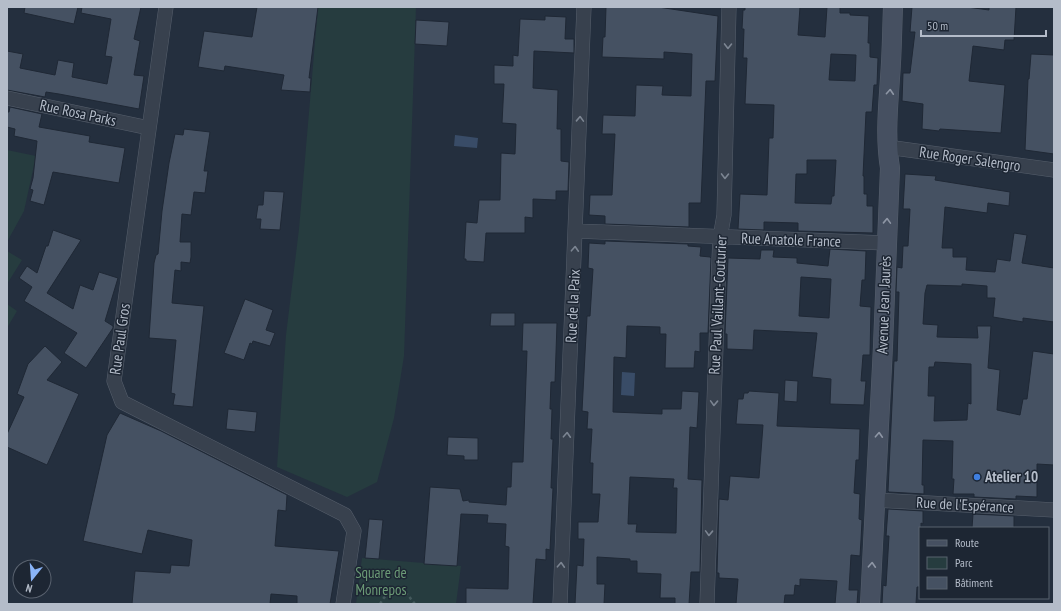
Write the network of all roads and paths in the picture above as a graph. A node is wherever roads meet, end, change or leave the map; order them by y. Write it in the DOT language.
graph roads {
  1 [pos="166,7"];
  2 [pos="584,7"];
  3 [pos="729,7"];
  4 [pos="893,7"];
  5 [pos="7,98"];
  6 [pos="149,128"];
  7 [pos="887,147"];
  8 [pos="1054,170"];
  9 [pos="576,231"];
  10 [pos="720,238"];
  11 [pos="886,243"];
  12 [pos="875,500"];
  13 [pos="1054,510"];
  14 [pos="343,604"];
  15 [pos="380,604"];
  16 [pos="415,604"];
  17 [pos="560,604"];
  18 [pos="707,604"];
  19 [pos="870,604"];
  1 -- 6 [label="street, Rue Paul Gros"];
  9 -- 2 [label="street, Rue de la Paix, one-way"];
  3 -- 10 [label="street, Rue Paul Vaillant-Couturier, one-way"];
  7 -- 4 [label="street, Avenue Jean Jaurès, one-way"];
  5 -- 6 [label="street, Rue Rosa Parks"];
  6 -- 14 [label="street, Rue Paul Gros"];
  7 -- 8 [label="street, Rue Roger Salengro"];
  11 -- 7 [label="street, Avenue Jean Jaurès, one-way"];
  9 -- 10 [label="street, Rue Anatole France"];
  17 -- 9 [label="street, Rue de la Paix, one-way"];
  10 -- 11 [label="street, Rue Anatole France"];
  10 -- 18 [label="street, Rue Paul Vaillant-Couturier, one-way"];
  12 -- 11 [label="street, Avenue Jean Jaurès, one-way"];
  12 -- 13 [label="street, Rue de l'Espérance"];
  19 -- 12 [label="street, Avenue Jean Jaurès, one-way"];
  15 -- 16 [label="path"];
}
